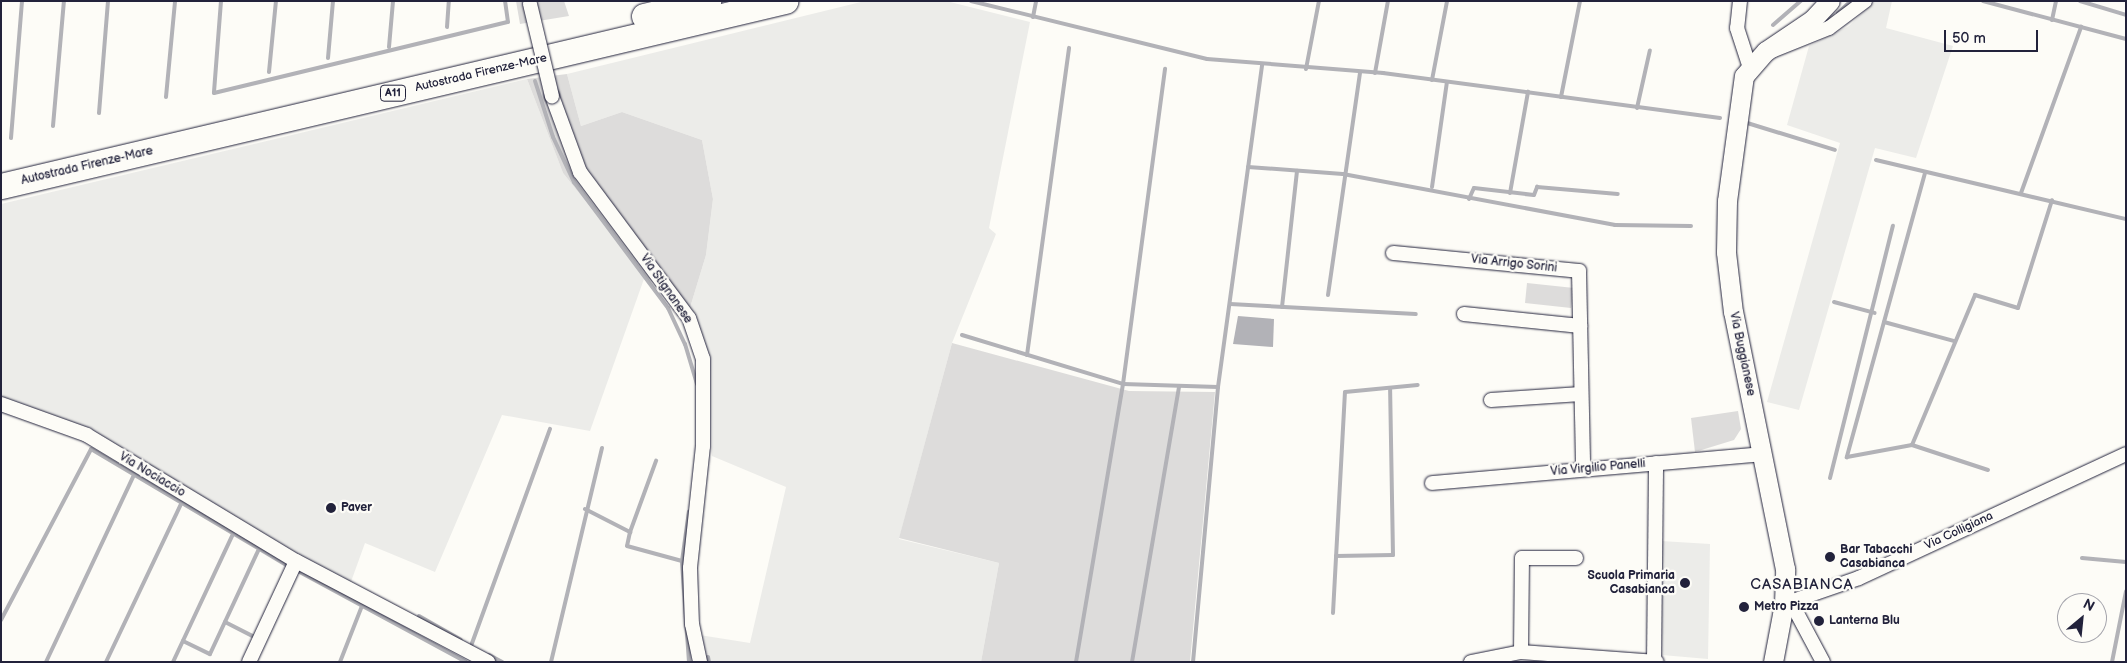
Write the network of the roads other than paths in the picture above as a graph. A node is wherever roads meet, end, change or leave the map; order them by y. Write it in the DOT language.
graph roads {
  1 [pos="708,1"];
  2 [pos="786,1"];
  3 [pos="1740,1"];
  4 [pos="1830,1"];
  5 [pos="1865,1"];
  6 [pos="530,2"];
  7 [pos="1766,51"];
  8 [pos="1750,68"];
  9 [pos="1,169"];
  10 [pos="1,186"];
  11 [pos="1393,253"];
  12 [pos="1464,314"];
  13 [pos="1580,326"];
  14 [pos="1581,394"];
  15 [pos="1491,400"];
  16 [pos="1,404"];
  17 [pos="1763,454"];
  18 [pos="2126,454"];
  19 [pos="1656,463"];
  20 [pos="1583,469"];
  21 [pos="1432,483"];
  22 [pos="1576,558"];
  23 [pos="296,561"];
  24 [pos="1788,603"];
  25 [pos="1521,652"];
  26 [pos="249,662"];
  27 [pos="488,662"];
  28 [pos="700,662"];
  29 [pos="1471,662"];
  30 [pos="1656,662"];
  31 [pos="1774,662"];
  32 [pos="1823,662"];
  1 -- 9 [label="highway, Autostrada Firenze-Mare / A11"];
  2 -- 10 [label="highway, Autostrada Firenze-Mare / A11"];
  3 -- 8 [label="street"];
  4 -- 7 [label="main road, Via Buggianese"];
  5 -- 7 [label="street, Via Buggianese"];
  6 -- 28 [label="street, Via Stignanese, bridge"];
  7 -- 8 [label="main road, Via Buggianese"];
  8 -- 17 [label="main road, Via Buggianese"];
  11 -- 13 [label="street, Via Arrigo Sorini"];
  12 -- 13 [label="street"];
  13 -- 14 [label="street, Via Arrigo Sorini"];
  14 -- 15 [label="street"];
  14 -- 20 [label="street, Via Arrigo Sorini"];
  16 -- 23 [label="street, Via Nociaccio"];
  17 -- 19 [label="street, Via Virgilio Panelli"];
  17 -- 24 [label="main road, Via Buggianese"];
  18 -- 24 [label="street, Via Colligiana"];
  19 -- 20 [label="street, Via Virgilio Panelli"];
  19 -- 30 [label="street"];
  20 -- 21 [label="street, Via Virgilio Panelli"];
  22 -- 25 [label="street"];
  23 -- 26 [label="street"];
  23 -- 27 [label="street, Via Nociaccio"];
  24 -- 31 [label="main road, Via Buggianese"];
  24 -- 32 [label="street"];
  25 -- 29 [label="street"];
  25 -- 30 [label="street"];
}
